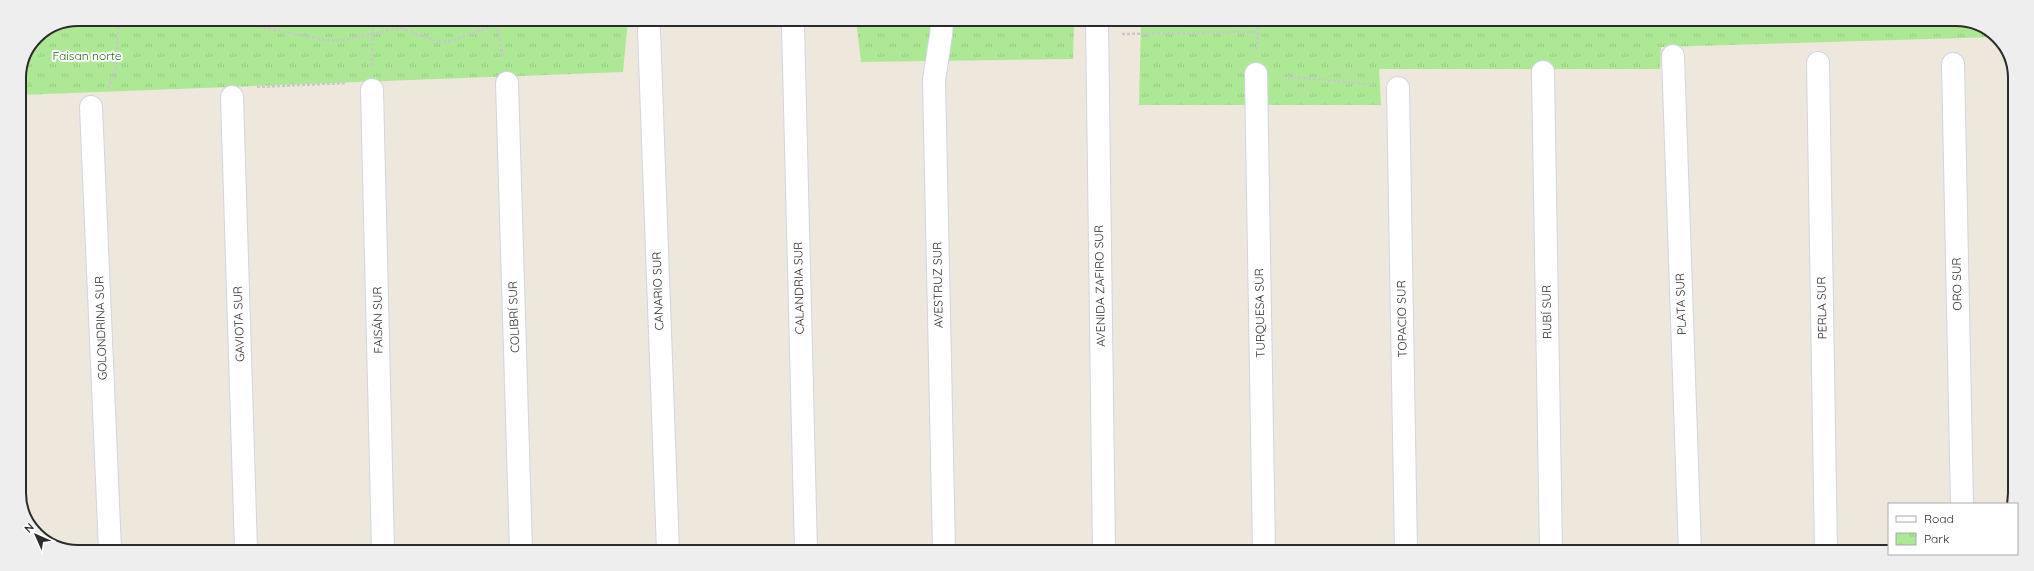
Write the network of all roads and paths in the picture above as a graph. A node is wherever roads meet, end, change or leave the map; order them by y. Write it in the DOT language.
graph roads {
  1 [pos="119,26"];
  2 [pos="256,26"];
  3 [pos="373,26"];
  4 [pos="492,26"];
  5 [pos="497,26"];
  6 [pos="793,26"];
  7 [pos="942,26"];
  8 [pos="1097,27"];
  9 [pos="648,31"];
  10 [pos="1258,32"];
  11 [pos="372,34"];
  12 [pos="1673,56"];
  13 [pos="1818,63"];
  14 [pos="1953,64"];
  15 [pos="1543,72"];
  16 [pos="1256,74"];
  17 [pos="508,83"];
  18 [pos="372,86"];
  19 [pos="1398,88"];
  20 [pos="232,97"];
  21 [pos="92,107"];
  22 [pos="1962,503"];
  23 [pos="110,545"];
  24 [pos="246,545"];
  25 [pos="383,545"];
  26 [pos="521,545"];
  27 [pos="668,545"];
  28 [pos="806,545"];
  29 [pos="944,545"];
  30 [pos="1104,545"];
  31 [pos="1264,545"];
  32 [pos="1406,545"];
  33 [pos="1551,545"];
  34 [pos="1690,545"];
  35 [pos="1826,545"];
  1 -- 21 [label="path"];
  2 -- 11 [label="path"];
  3 -- 11 [label="path"];
  4 -- 11 [label="path"];
  5 -- 17 [label="path"];
  6 -- 28 [label="street, CALANDRIA SUR"];
  7 -- 29 [label="street, AVESTRUZ SUR"];
  8 -- 10 [label="path"];
  8 -- 30 [label="street, AVENIDA ZAFIRO SUR"];
  9 -- 27 [label="street, CANARIO SUR"];
  11 -- 18 [label="path"];
  12 -- 34 [label="street, PLATA SUR"];
  13 -- 35 [label="street, PERLA SUR"];
  14 -- 22 [label="street, ORO SUR"];
  15 -- 33 [label="street, RUBÍ SUR"];
  16 -- 19 [label="path"];
  16 -- 31 [label="street, TURQUESA SUR"];
  17 -- 26 [label="street, COLIBRÍ SUR"];
  18 -- 20 [label="path"];
  18 -- 25 [label="street, FAISÁN SUR"];
  19 -- 32 [label="street, TOPACIO SUR"];
  20 -- 24 [label="street, GAVIOTA SUR"];
  21 -- 23 [label="street, GOLONDRINA SUR"];
}
